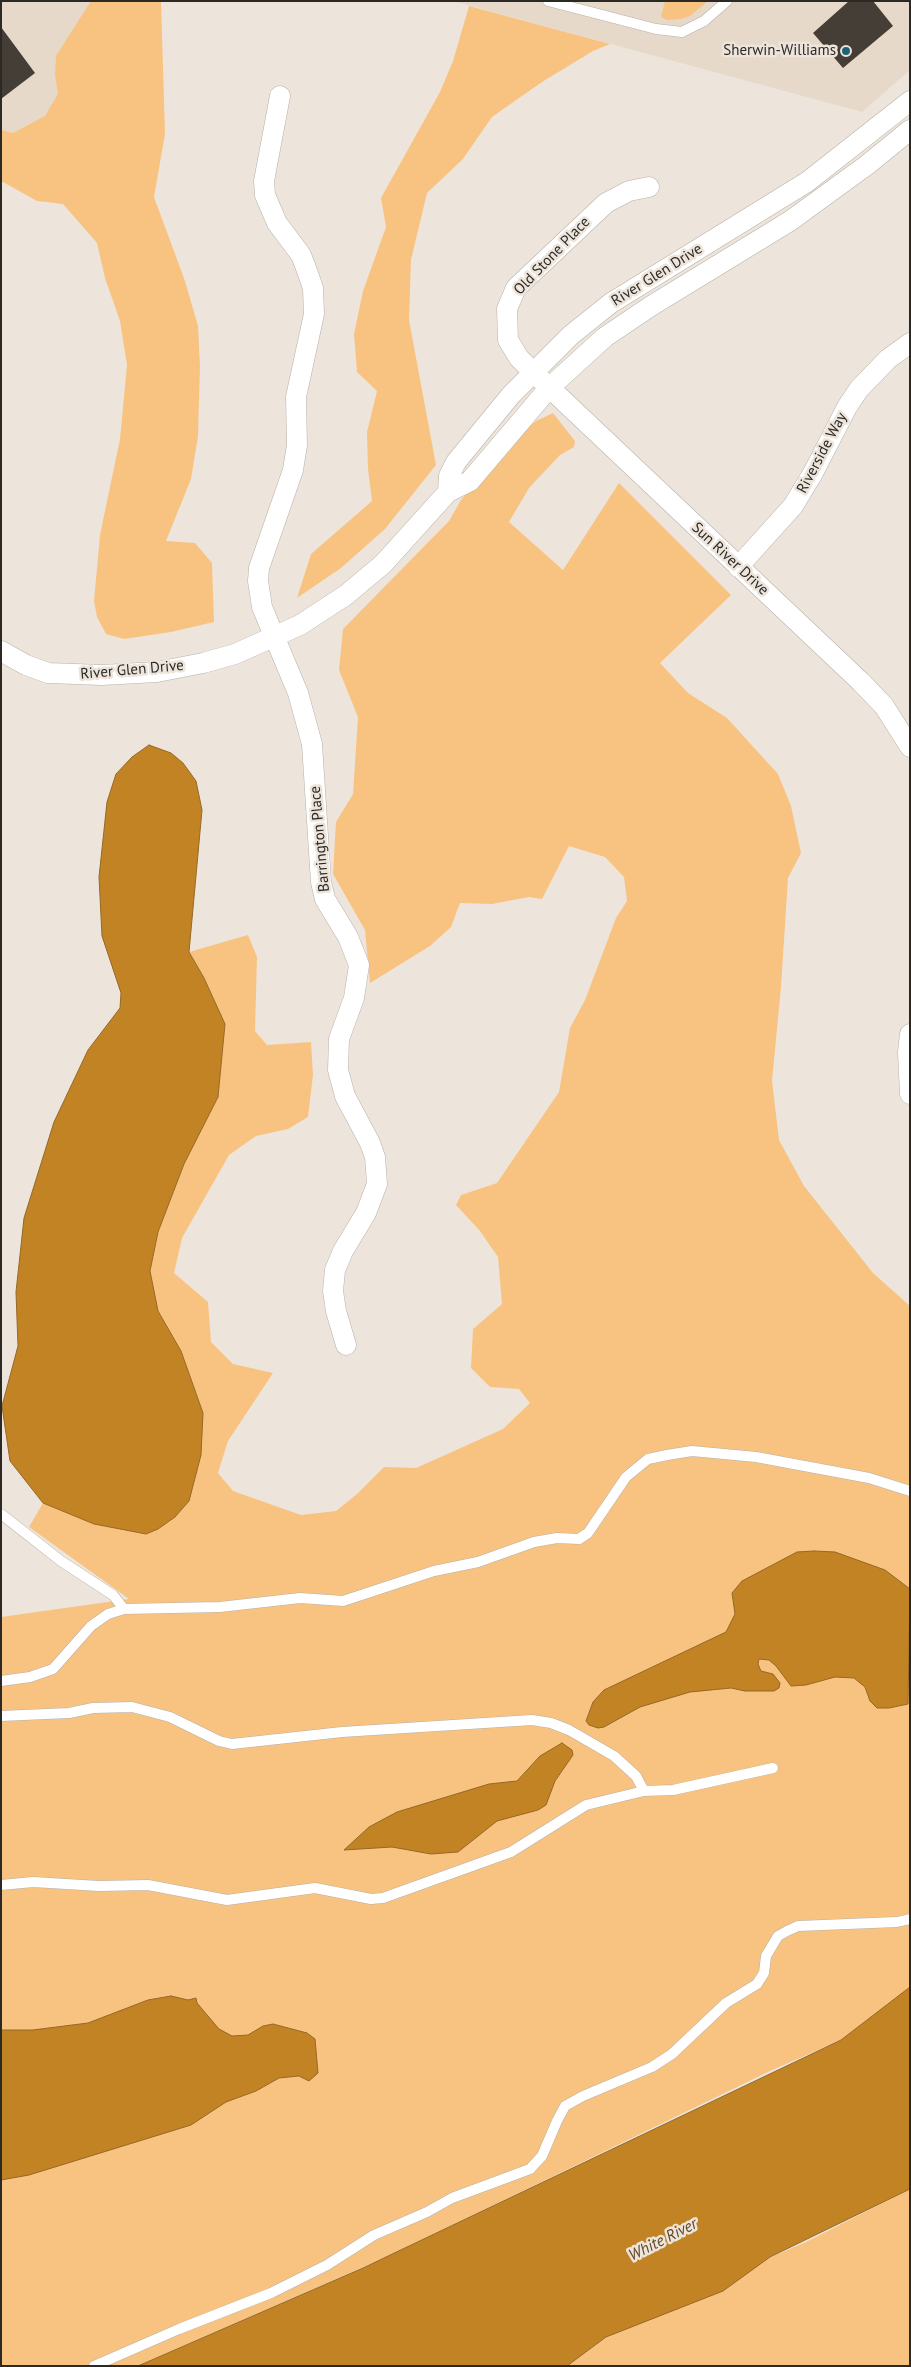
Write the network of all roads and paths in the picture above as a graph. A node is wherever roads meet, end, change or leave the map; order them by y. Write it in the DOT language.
graph roads {
  1 [pos="548,1"];
  2 [pos="727,1"];
  3 [pos="280,96"];
  4 [pos="910,101"];
  5 [pos="910,130"];
  6 [pos="649,187"];
  7 [pos="910,344"];
  8 [pos="541,380"];
  9 [pos="738,567"];
  10 [pos="274,638"];
  11 [pos="1,652"];
  12 [pos="910,748"];
  13 [pos="910,1034"];
  14 [pos="910,1094"];
  15 [pos="346,1345"];
  16 [pos="910,1491"];
  17 [pos="1,1514"];
  18 [pos="124,1608"];
  19 [pos="1,1681"];
  20 [pos="1,1716"];
  21 [pos="773,1768"];
  22 [pos="644,1791"];
  23 [pos="1,1885"];
  24 [pos="910,1920"];
  25 [pos="94,2366"];
  1 -- 2 [label="lane"];
  3 -- 10 [label="street, Barrington Place"];
  4 -- 8 [label="street, River Glen Drive"];
  5 -- 8 [label="street, River Glen Drive"];
  6 -- 8 [label="street, Old Stone Place"];
  7 -- 9 [label="street, Riverside Way"];
  8 -- 9 [label="street, Sun River Drive"];
  8 -- 10 [label="street, River Glen Drive"];
  9 -- 12 [label="street, Sun River Drive"];
  10 -- 11 [label="street, River Glen Drive"];
  10 -- 15 [label="street, Barrington Place"];
  13 -- 14 [label="street"];
  16 -- 18 [label="lane"];
  17 -- 18 [label="lane"];
  18 -- 19 [label="lane"];
  20 -- 22 [label="lane"];
  21 -- 22 [label="lane"];
  22 -- 23 [label="lane"];
  24 -- 25 [label="lane"];
}
